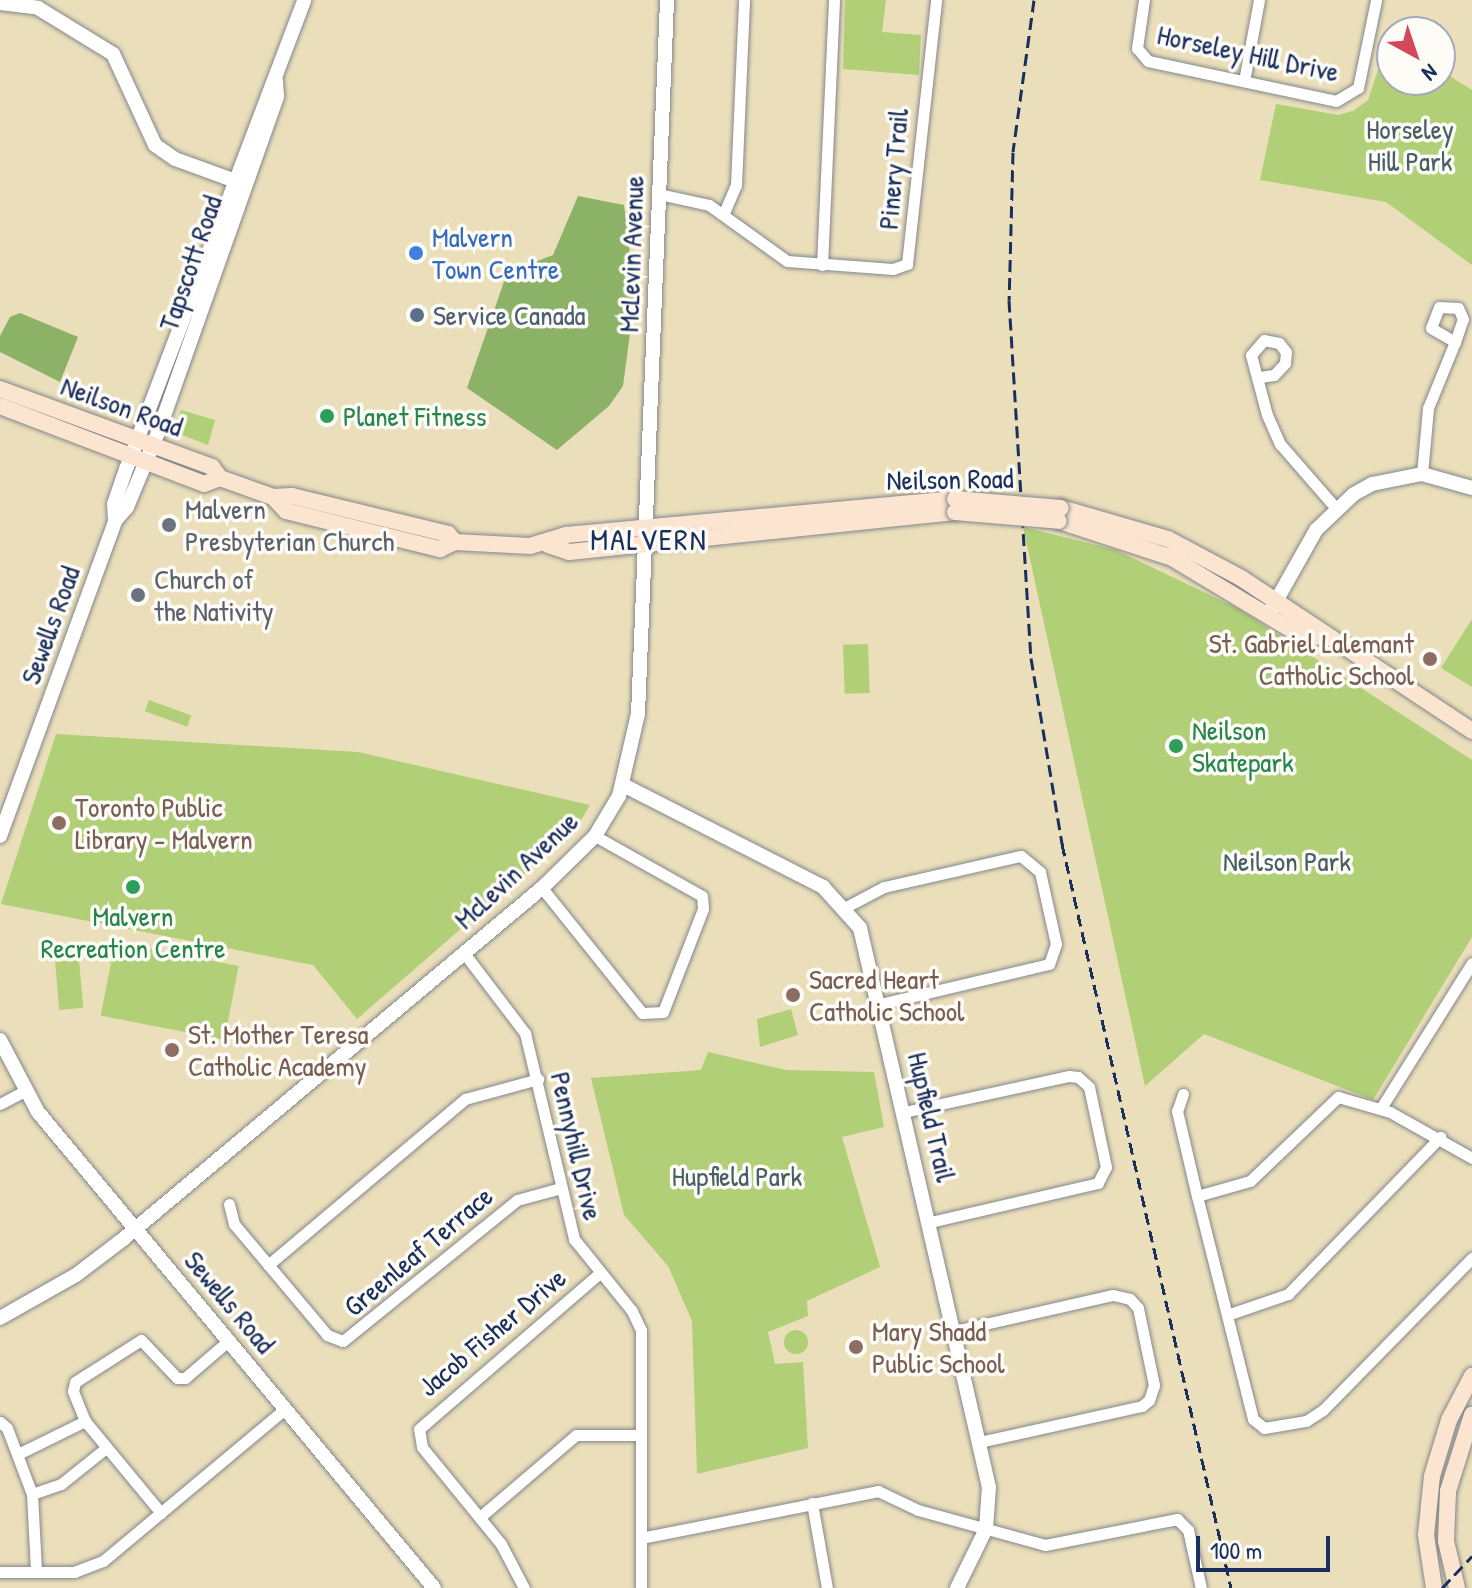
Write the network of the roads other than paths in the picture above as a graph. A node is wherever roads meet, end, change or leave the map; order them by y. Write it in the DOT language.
graph roads {
  1 [pos="304,0"];
  2 [pos="667,0"];
  3 [pos="744,0"];
  4 [pos="834,0"];
  5 [pos="936,0"];
  6 [pos="1144,0"];
  7 [pos="1259,0"];
  8 [pos="1376,0"];
  9 [pos="0,3"];
  10 [pos="1244,81"];
  11 [pos="239,183"];
  12 [pos="659,194"];
  13 [pos="724,213"];
  14 [pos="822,265"];
  15 [pos="1455,342"];
  16 [pos="1260,377"];
  17 [pos="0,389"];
  18 [pos="0,406"];
  19 [pos="69,422"];
  20 [pos="146,441"];
  21 [pos="138,458"];
  22 [pos="1422,474"];
  23 [pos="220,478"];
  24 [pos="1472,488"];
  25 [pos="1335,507"];
  26 [pos="647,536"];
  27 [pos="1273,607"];
  28 [pos="1472,731"];
  29 [pos="623,785"];
  30 [pos="6,800"];
  31 [pos="0,836"];
  32 [pos="595,836"];
  33 [pos="542,888"];
  34 [pos="846,907"];
  35 [pos="464,953"];
  36 [pos="1472,963"];
  37 [pos="880,1004"];
  38 [pos="0,1040"];
  39 [pos="538,1079"];
  40 [pos="24,1091"];
  41 [pos="1183,1094"];
  42 [pos="0,1104"];
  43 [pos="1381,1108"];
  44 [pos="904,1112"];
  45 [pos="1440,1137"];
  46 [pos="1472,1158"];
  47 [pos="561,1188"];
  48 [pos="1197,1196"];
  49 [pos="229,1204"];
  50 [pos="930,1222"];
  51 [pos="136,1229"];
  52 [pos="1472,1258"];
  53 [pos="268,1265"];
  54 [pos="600,1273"];
  55 [pos="1227,1315"];
  56 [pos="0,1318"];
  57 [pos="954,1331"];
  58 [pos="228,1341"];
  59 [pos="1472,1376"];
  60 [pos="285,1409"];
  61 [pos="1472,1415"];
  62 [pos="85,1421"];
  63 [pos="0,1422"];
  64 [pos="639,1435"];
  65 [pos="980,1442"];
  66 [pos="106,1448"];
  67 [pos="18,1454"];
  68 [pos="32,1494"];
  69 [pos="812,1503"];
  70 [pos="161,1513"];
  71 [pos="480,1517"];
  72 [pos="986,1529"];
  73 [pos="641,1538"];
  74 [pos="36,1571"];
  75 [pos="0,1572"];
  76 [pos="434,1588"];
  77 [pos="524,1588"];
  78 [pos="641,1588"];
  79 [pos="827,1588"];
  80 [pos="957,1588"];
  81 [pos="1201,1588"];
  82 [pos="1434,1588"];
  83 [pos="1457,1588"];
  1 -- 11 [label="street, Tapscott Road"];
  2 -- 12 [label="street, McLevin Avenue"];
  3 -- 13 [label="street"];
  4 -- 14 [label="street"];
  5 -- 14 [label="street, Pinery Trail"];
  6 -- 10 [label="street, Horseley Hill Drive"];
  7 -- 10 [label="street"];
  8 -- 10 [label="street, Horseley Hill Drive"];
  9 -- 11 [label="street"];
  11 -- 20 [label="street, Tapscott Road"];
  12 -- 13 [label="street, Pinery Trail"];
  12 -- 26 [label="street, McLevin Avenue"];
  13 -- 14 [label="street, Pinery Trail"];
  15 -- 22 [label="street"];
  16 -- 25 [label="street"];
  17 -- 19 [label="main road, Neilson Road"];
  18 -- 19 [label="main road, Neilson Road"];
  19 -- 20 [label="main road, Neilson Road"];
  19 -- 21 [label="main road, Neilson Road"];
  20 -- 21 [label="street, Tapscott Road"];
  20 -- 23 [label="main road, Neilson Road"];
  21 -- 23 [label="main road, Neilson Road"];
  21 -- 30 [label="street, Sewells Road"];
  22 -- 24 [label="street"];
  22 -- 25 [label="street"];
  23 -- 26 [label="main road, Neilson Road"];
  25 -- 27 [label="street"];
  26 -- 27 [label="main road, Neilson Road, bridge"];
  26 -- 29 [label="street, McLevin Avenue"];
  27 -- 28 [label="main road, Neilson Road"];
  29 -- 32 [label="street, McLevin Avenue"];
  29 -- 34 [label="street, Hupfield Trail"];
  30 -- 31 [label="street, Sewells Road"];
  32 -- 33 [label="street, McLevin Avenue"];
  32 -- 33 [label="street"];
  33 -- 35 [label="street, McLevin Avenue"];
  34 -- 37 [label="street, Hupfield Trail"];
  34 -- 37 [label="street"];
  35 -- 39 [label="street, Pennyhill Drive"];
  35 -- 51 [label="street, McLevin Avenue"];
  36 -- 43 [label="street"];
  37 -- 44 [label="street, Hupfield Trail"];
  38 -- 40 [label="street, Sewells Road"];
  39 -- 47 [label="street, Pennyhill Drive"];
  39 -- 53 [label="street"];
  40 -- 42 [label="street"];
  40 -- 51 [label="street, Sewells Road"];
  41 -- 48 [label="street"];
  43 -- 45 [label="street"];
  43 -- 48 [label="street"];
  44 -- 50 [label="street, Hupfield Trail"];
  44 -- 50 [label="street"];
  45 -- 46 [label="street"];
  45 -- 55 [label="street"];
  47 -- 53 [label="street, Greenleaf Terrace"];
  47 -- 54 [label="street, Pennyhill Drive"];
  48 -- 55 [label="street"];
  49 -- 53 [label="street, Greenleaf Terrace"];
  50 -- 57 [label="street, Hupfield Trail"];
  51 -- 56 [label="street, McLevin Avenue"];
  51 -- 58 [label="street, Sewells Road"];
  52 -- 55 [label="street"];
  54 -- 64 [label="street, Pennyhill Drive"];
  54 -- 71 [label="street, Jacob Fisher Drive"];
  57 -- 65 [label="street, Hupfield Trail"];
  57 -- 65 [label="street"];
  58 -- 60 [label="street, Sewells Road"];
  58 -- 62 [label="street"];
  59 -- 82 [label="main road"];
  60 -- 70 [label="street"];
  60 -- 76 [label="street, Sewells Road"];
  61 -- 83 [label="main road"];
  62 -- 66 [label="street"];
  62 -- 67 [label="street"];
  63 -- 67 [label="street"];
  64 -- 71 [label="street"];
  64 -- 73 [label="street, Pennyhill Drive"];
  65 -- 72 [label="street, Hupfield Trail"];
  66 -- 68 [label="street"];
  66 -- 70 [label="street"];
  67 -- 68 [label="street"];
  68 -- 74 [label="street"];
  69 -- 72 [label="street"];
  69 -- 73 [label="street"];
  69 -- 79 [label="street"];
  70 -- 74 [label="street"];
  71 -- 77 [label="street, Jacob Fisher Drive"];
  72 -- 80 [label="street, Hupfield Trail"];
  72 -- 81 [label="street"];
  73 -- 78 [label="street, Pennyhill Drive"];
  74 -- 75 [label="street"];
}
